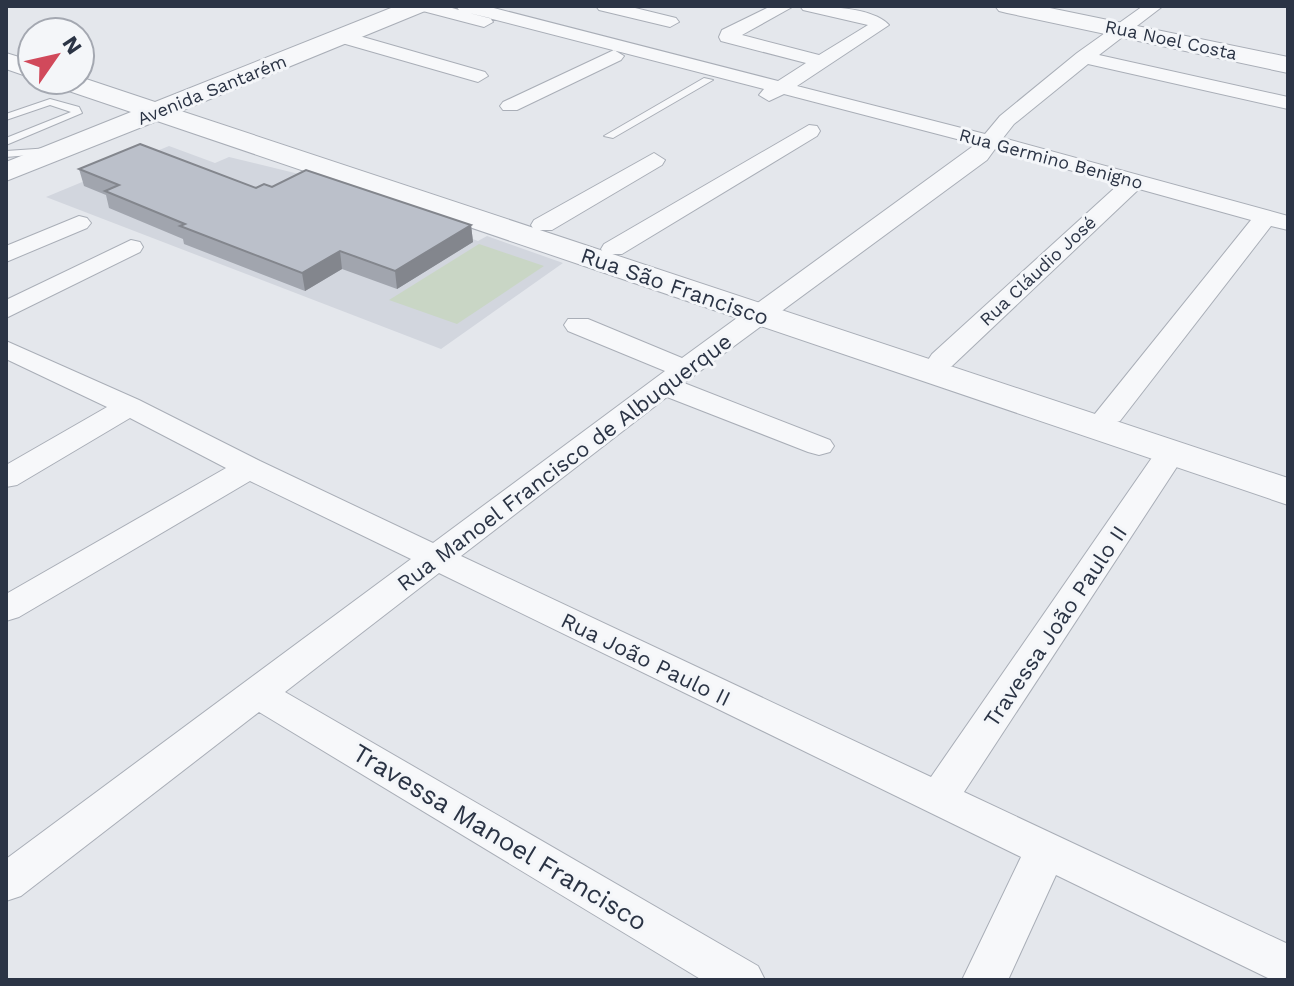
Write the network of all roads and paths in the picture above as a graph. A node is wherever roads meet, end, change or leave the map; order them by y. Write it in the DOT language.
graph roads {
  1 [pos="417,6"];
  2 [pos="425,6"];
  3 [pos="465,6"];
  4 [pos="605,6"];
  5 [pos="785,6"];
  6 [pos="809,6"];
  7 [pos="1007,6"];
  8 [pos="1154,6"];
  9 [pos="670,22"];
  10 [pos="1121,30"];
  11 [pos="342,37"];
  12 [pos="614,56"];
  13 [pos="1084,57"];
  14 [pos="820,61"];
  15 [pos="1288,65"];
  16 [pos="478,76"];
  17 [pos="96,79"];
  18 [pos="708,80"];
  19 [pos="96,89"];
  20 [pos="775,91"];
  21 [pos="1288,103"];
  22 [pos="510,106"];
  23 [pos="168,108"];
  24 [pos="6,117"];
  25 [pos="809,131"];
  26 [pos="609,136"];
  27 [pos="6,142"];
  28 [pos="992,142"];
  29 [pos="59,151"];
  30 [pos="6,154"];
  31 [pos="654,160"];
  32 [pos="6,172"];
  33 [pos="1135,181"];
  34 [pos="1277,220"];
  35 [pos="79,223"];
  36 [pos="543,225"];
  37 [pos="131,247"];
  38 [pos="613,249"];
  39 [pos="6,255"];
  40 [pos="6,310"];
  41 [pos="767,310"];
  42 [pos="578,325"];
  43 [pos="6,349"];
  44 [pos="942,360"];
  45 [pos="674,377"];
  46 [pos="129,406"];
  47 [pos="1109,415"];
  48 [pos="819,446"];
  49 [pos="1171,453"];
  50 [pos="249,468"];
  51 [pos="1288,473"];
  52 [pos="6,478"];
  53 [pos="1288,492"];
  54 [pos="438,558"];
  55 [pos="6,609"];
  56 [pos="258,694"];
  57 [pos="938,799"];
  58 [pos="1045,852"];
  59 [pos="6,883"];
  60 [pos="1288,966"];
  61 [pos="742,980"];
  62 [pos="985,980"];
  1 -- 11 [label="street, Avenida Santarém"];
  2 -- 12 [label="street, Rua Germino Benigno"];
  3 -- 20 [label="street, Rua Germino Benigno"];
  4 -- 9 [label="street"];
  5 -- 14 [label="street"];
  6 -- 14 [label="street"];
  7 -- 10 [label="street, Rua Noel Costa"];
  8 -- 10 [label="street, Rua Manoel Francisco de Albuquerque"];
  10 -- 13 [label="street, Rua Manoel Francisco de Albuquerque"];
  10 -- 15 [label="street, Rua Noel Costa"];
  11 -- 16 [label="street"];
  11 -- 23 [label="street, Avenida Santarém"];
  12 -- 18 [label="street, Rua Germino Benigno"];
  12 -- 22 [label="street"];
  13 -- 21 [label="street"];
  13 -- 28 [label="street, Rua Manoel Francisco de Albuquerque"];
  14 -- 20 [label="street"];
  17 -- 23 [label="street, Rua São Francisco"];
  18 -- 20 [label="street, Rua Germino Benigno"];
  18 -- 26 [label="lane"];
  19 -- 23 [label="street, Rua São Francisco"];
  20 -- 28 [label="street, Rua Germino Benigno"];
  23 -- 29 [label="street, Avenida Santarém"];
  23 -- 36 [label="street, Rua São Francisco"];
  23 -- 41 [label="street, Rua São Francisco"];
  24 -- 27 [label="lane"];
  25 -- 38 [label="street"];
  28 -- 33 [label="street, Rua Germino Benigno"];
  28 -- 41 [label="street, Rua Manoel Francisco de Albuquerque"];
  29 -- 30 [label="lane"];
  29 -- 32 [label="street, Avenida Santarém"];
  31 -- 36 [label="street"];
  33 -- 34 [label="street, Rua Germino Benigno"];
  33 -- 44 [label="street, Rua Cláudio José"];
  34 -- 47 [label="street"];
  35 -- 39 [label="street"];
  36 -- 38 [label="street, Rua São Francisco"];
  37 -- 40 [label="street"];
  38 -- 41 [label="street, Rua São Francisco"];
  41 -- 44 [label="street, Rua São Francisco"];
  41 -- 45 [label="street, Rua Manoel Francisco de Albuquerque"];
  41 -- 49 [label="street, Rua São Francisco"];
  42 -- 45 [label="street"];
  43 -- 46 [label="street, Rua João Paulo II"];
  44 -- 47 [label="street, Rua São Francisco"];
  45 -- 48 [label="street"];
  45 -- 54 [label="street, Rua Manoel Francisco de Albuquerque"];
  46 -- 50 [label="street, Rua João Paulo II"];
  46 -- 52 [label="street"];
  47 -- 51 [label="street, Rua São Francisco"];
  49 -- 53 [label="street, Rua São Francisco"];
  49 -- 57 [label="street, Travessa João Paulo II"];
  50 -- 54 [label="street, Rua João Paulo II"];
  50 -- 55 [label="street"];
  54 -- 56 [label="street, Rua Manoel Francisco de Albuquerque"];
  54 -- 57 [label="street, Rua João Paulo II"];
  56 -- 59 [label="street, Rua Manoel Francisco de Albuquerque"];
  56 -- 61 [label="street, Travessa Manoel Francisco"];
  57 -- 58 [label="street, Rua João Paulo II"];
  58 -- 60 [label="street, Rua João Paulo II"];
  58 -- 62 [label="street"];
}
